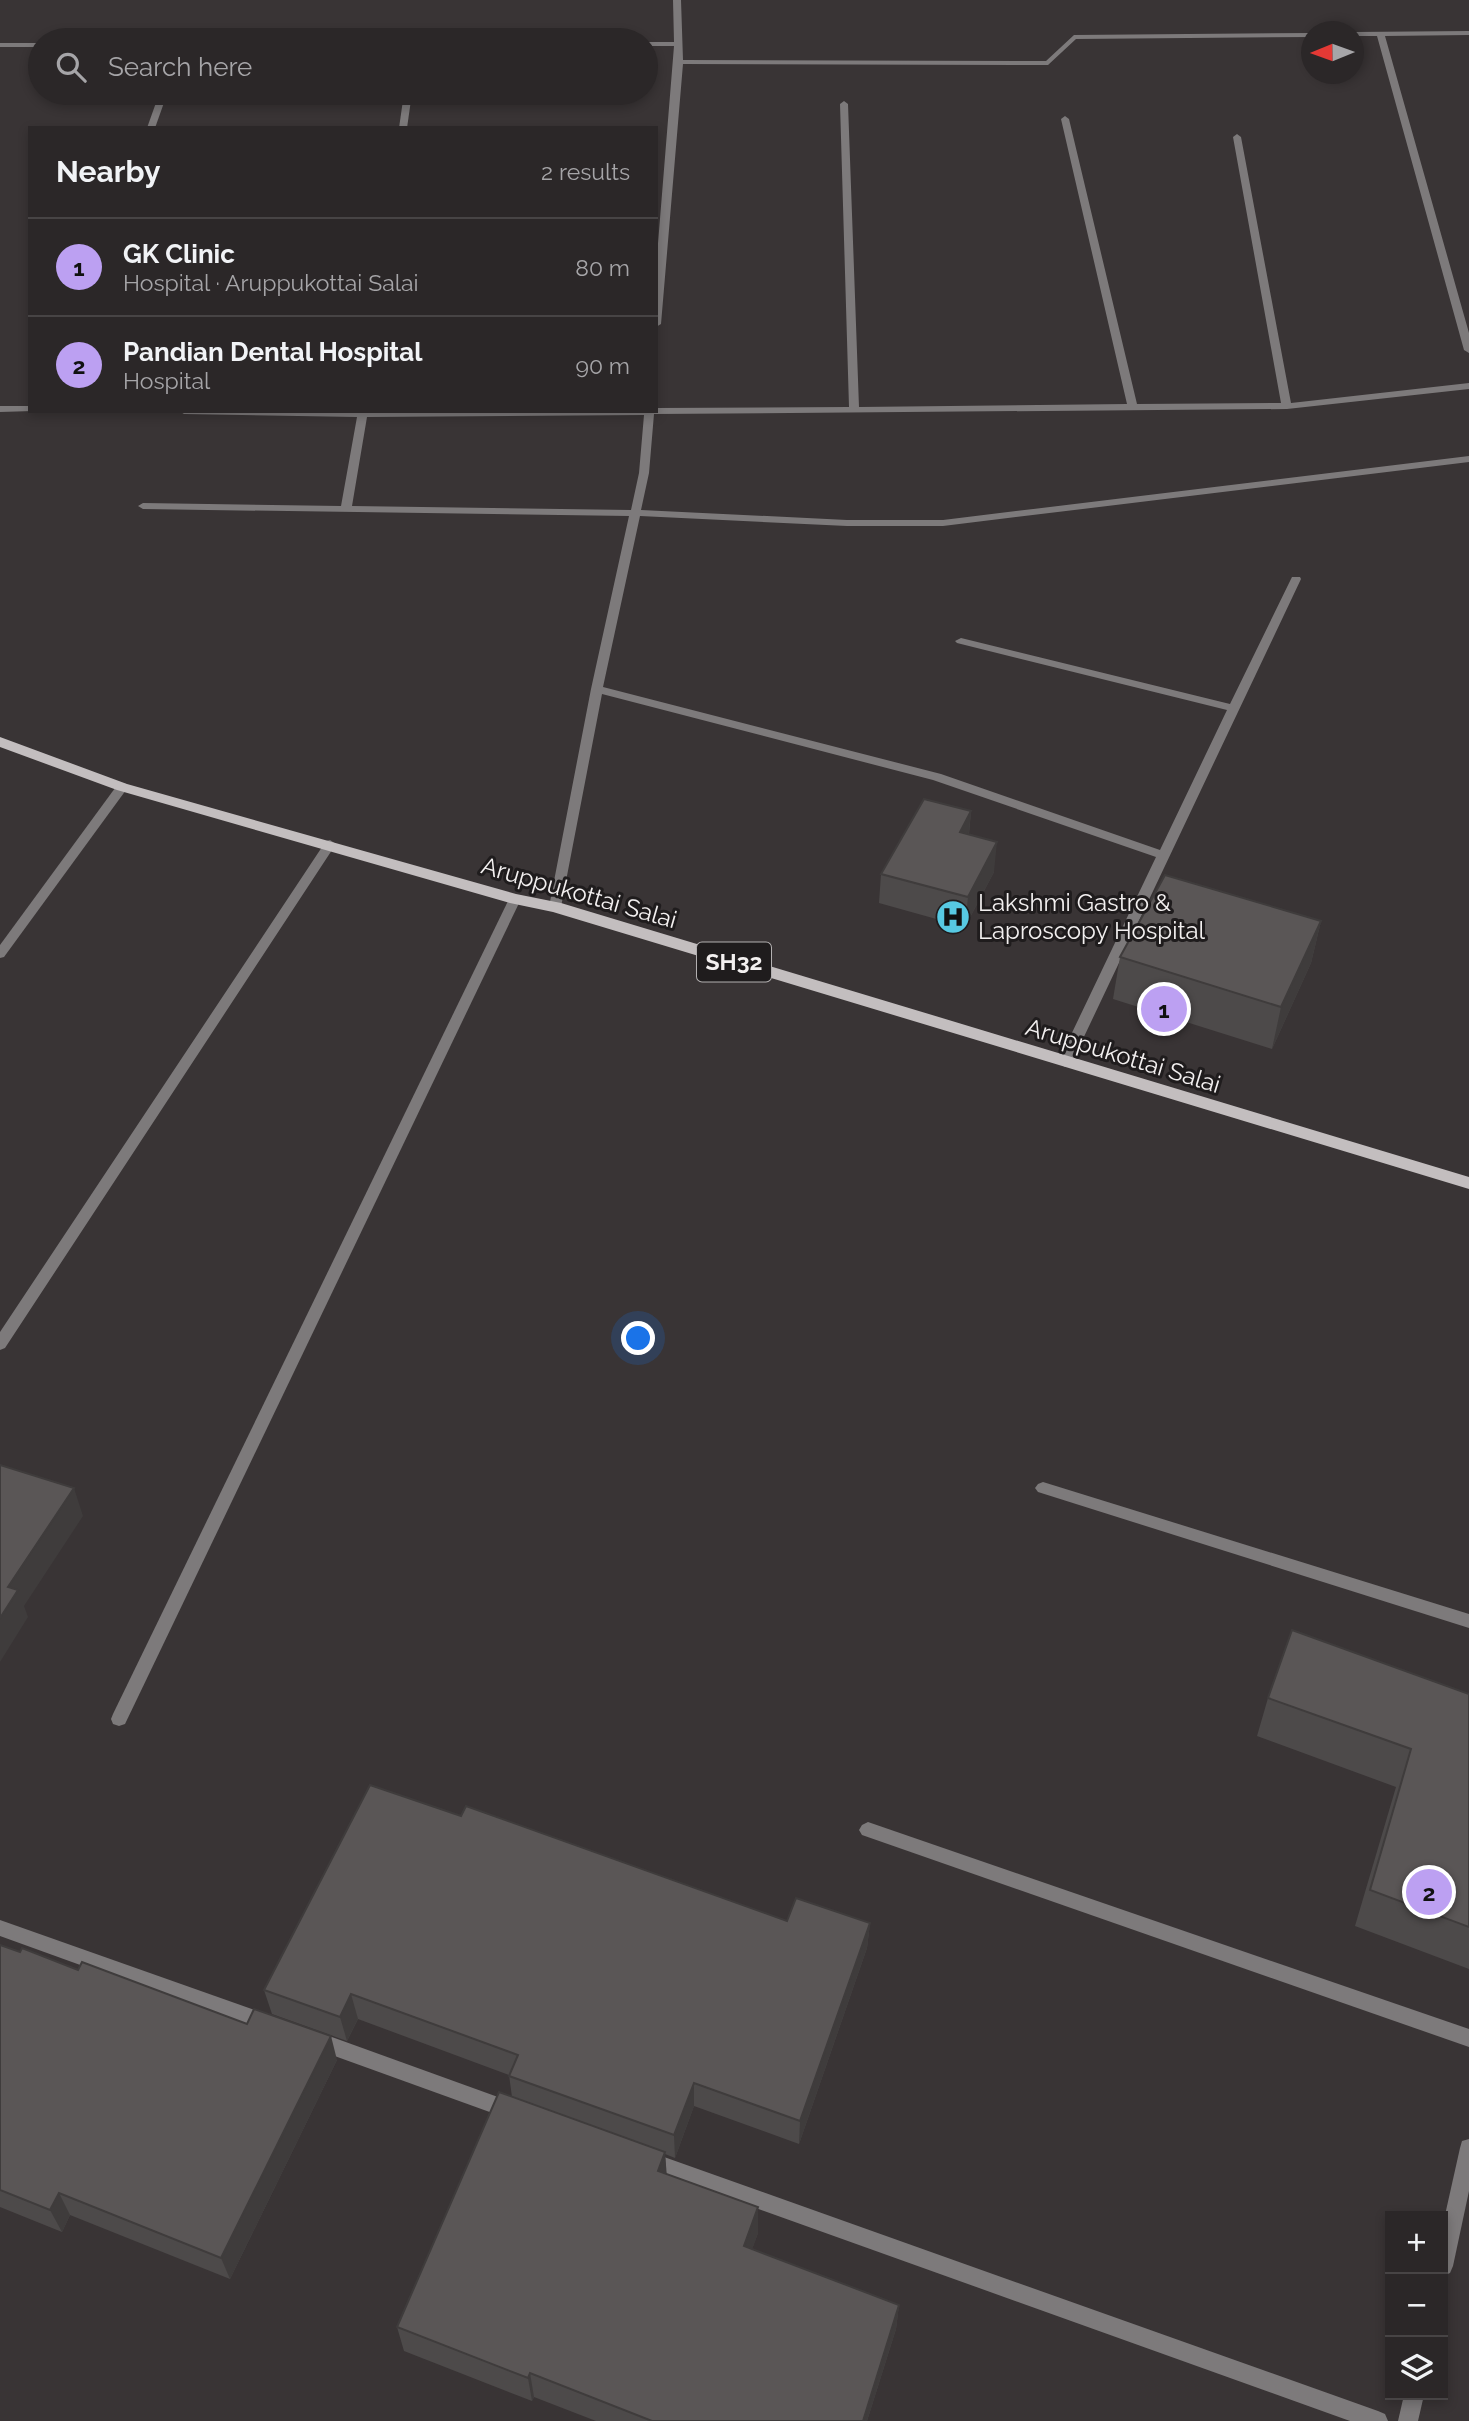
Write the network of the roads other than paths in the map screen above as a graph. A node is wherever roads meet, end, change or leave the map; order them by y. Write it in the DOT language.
graph roads {
  1 [pos="677,0"];
  2 [pos="1469,33"];
  3 [pos="1364,34"];
  4 [pos="1380,34"];
  5 [pos="1301,35"];
  6 [pos="658,44"];
  7 [pos="680,44"];
  8 [pos="0,45"];
  9 [pos="28,45"];
  10 [pos="678,62"];
  11 [pos="844,104"];
  12 [pos="159,105"];
  13 [pos="406,105"];
  14 [pos="1065,119"];
  15 [pos="152,126"];
  16 [pos="403,126"];
  17 [pos="1237,137"];
  18 [pos="658,300"];
  19 [pos="1469,350"];
  20 [pos="1469,386"];
  21 [pos="1287,406"];
  22 [pos="1133,407"];
  23 [pos="0,409"];
  24 [pos="28,409"];
  25 [pos="854,410"];
  26 [pos="658,412"];
  27 [pos="363,413"];
  28 [pos="649,413"];
  29 [pos="1469,459"];
  30 [pos="143,506"];
  31 [pos="346,509"];
  32 [pos="636,513"];
  33 [pos="1296,579"];
  34 [pos="961,641"];
  35 [pos="597,689"];
  36 [pos="1234,708"];
  37 [pos="0,742"];
  38 [pos="122,787"];
  39 [pos="330,844"];
  40 [pos="1163,855"];
  41 [pos="515,899"];
  42 [pos="555,907"];
  43 [pos="0,954"];
  44 [pos="1065,1062"];
  45 [pos="1469,1183"];
  46 [pos="0,1344"];
  47 [pos="1043,1488"];
  48 [pos="1469,1621"];
  49 [pos="119,1719"];
  50 [pos="868,1830"];
  51 [pos="0,1928"];
  52 [pos="1469,2038"];
  53 [pos="525,2116"];
  54 [pos="1469,2148"];
  55 [pos="630,2153"];
  56 [pos="1448,2243"];
  57 [pos="1413,2400"];
  58 [pos="1378,2421"];
  59 [pos="1408,2421"];
  1 -- 7 [label="street"];
  2 -- 4 [label="street"];
  3 -- 4 [label="street"];
  4 -- 19 [label="street"];
  5 -- 10 [label="street"];
  6 -- 7 [label="street"];
  7 -- 10 [label="street"];
  8 -- 9 [label="street"];
  10 -- 18 [label="street"];
  11 -- 25 [label="street"];
  12 -- 15 [label="street"];
  13 -- 16 [label="street"];
  14 -- 22 [label="street"];
  17 -- 21 [label="street"];
  20 -- 21 [label="street"];
  21 -- 22 [label="street"];
  22 -- 25 [label="street"];
  23 -- 24 [label="street"];
  25 -- 26 [label="street"];
  27 -- 31 [label="street"];
  28 -- 32 [label="street"];
  29 -- 32 [label="street"];
  30 -- 31 [label="street"];
  31 -- 32 [label="street"];
  32 -- 35 [label="street"];
  33 -- 36 [label="street"];
  34 -- 36 [label="street"];
  35 -- 40 [label="street"];
  35 -- 42 [label="street"];
  36 -- 40 [label="street"];
  37 -- 38 [label="main road, Aruppukottai Salai / SH32"];
  38 -- 39 [label="main road, Aruppukottai Salai / SH32"];
  38 -- 43 [label="street"];
  39 -- 41 [label="main road, Aruppukottai Salai / SH32"];
  39 -- 46 [label="street"];
  40 -- 44 [label="street"];
  41 -- 42 [label="main road, Aruppukottai Salai / SH32"];
  41 -- 49 [label="street"];
  42 -- 44 [label="main road, Aruppukottai Salai / SH32"];
  44 -- 45 [label="main road, Aruppukottai Salai / SH32"];
  47 -- 48 [label="street"];
  50 -- 52 [label="street"];
  51 -- 53 [label="street"];
  54 -- 56 [label="street"];
  55 -- 58 [label="street"];
  57 -- 59 [label="street"];
}
